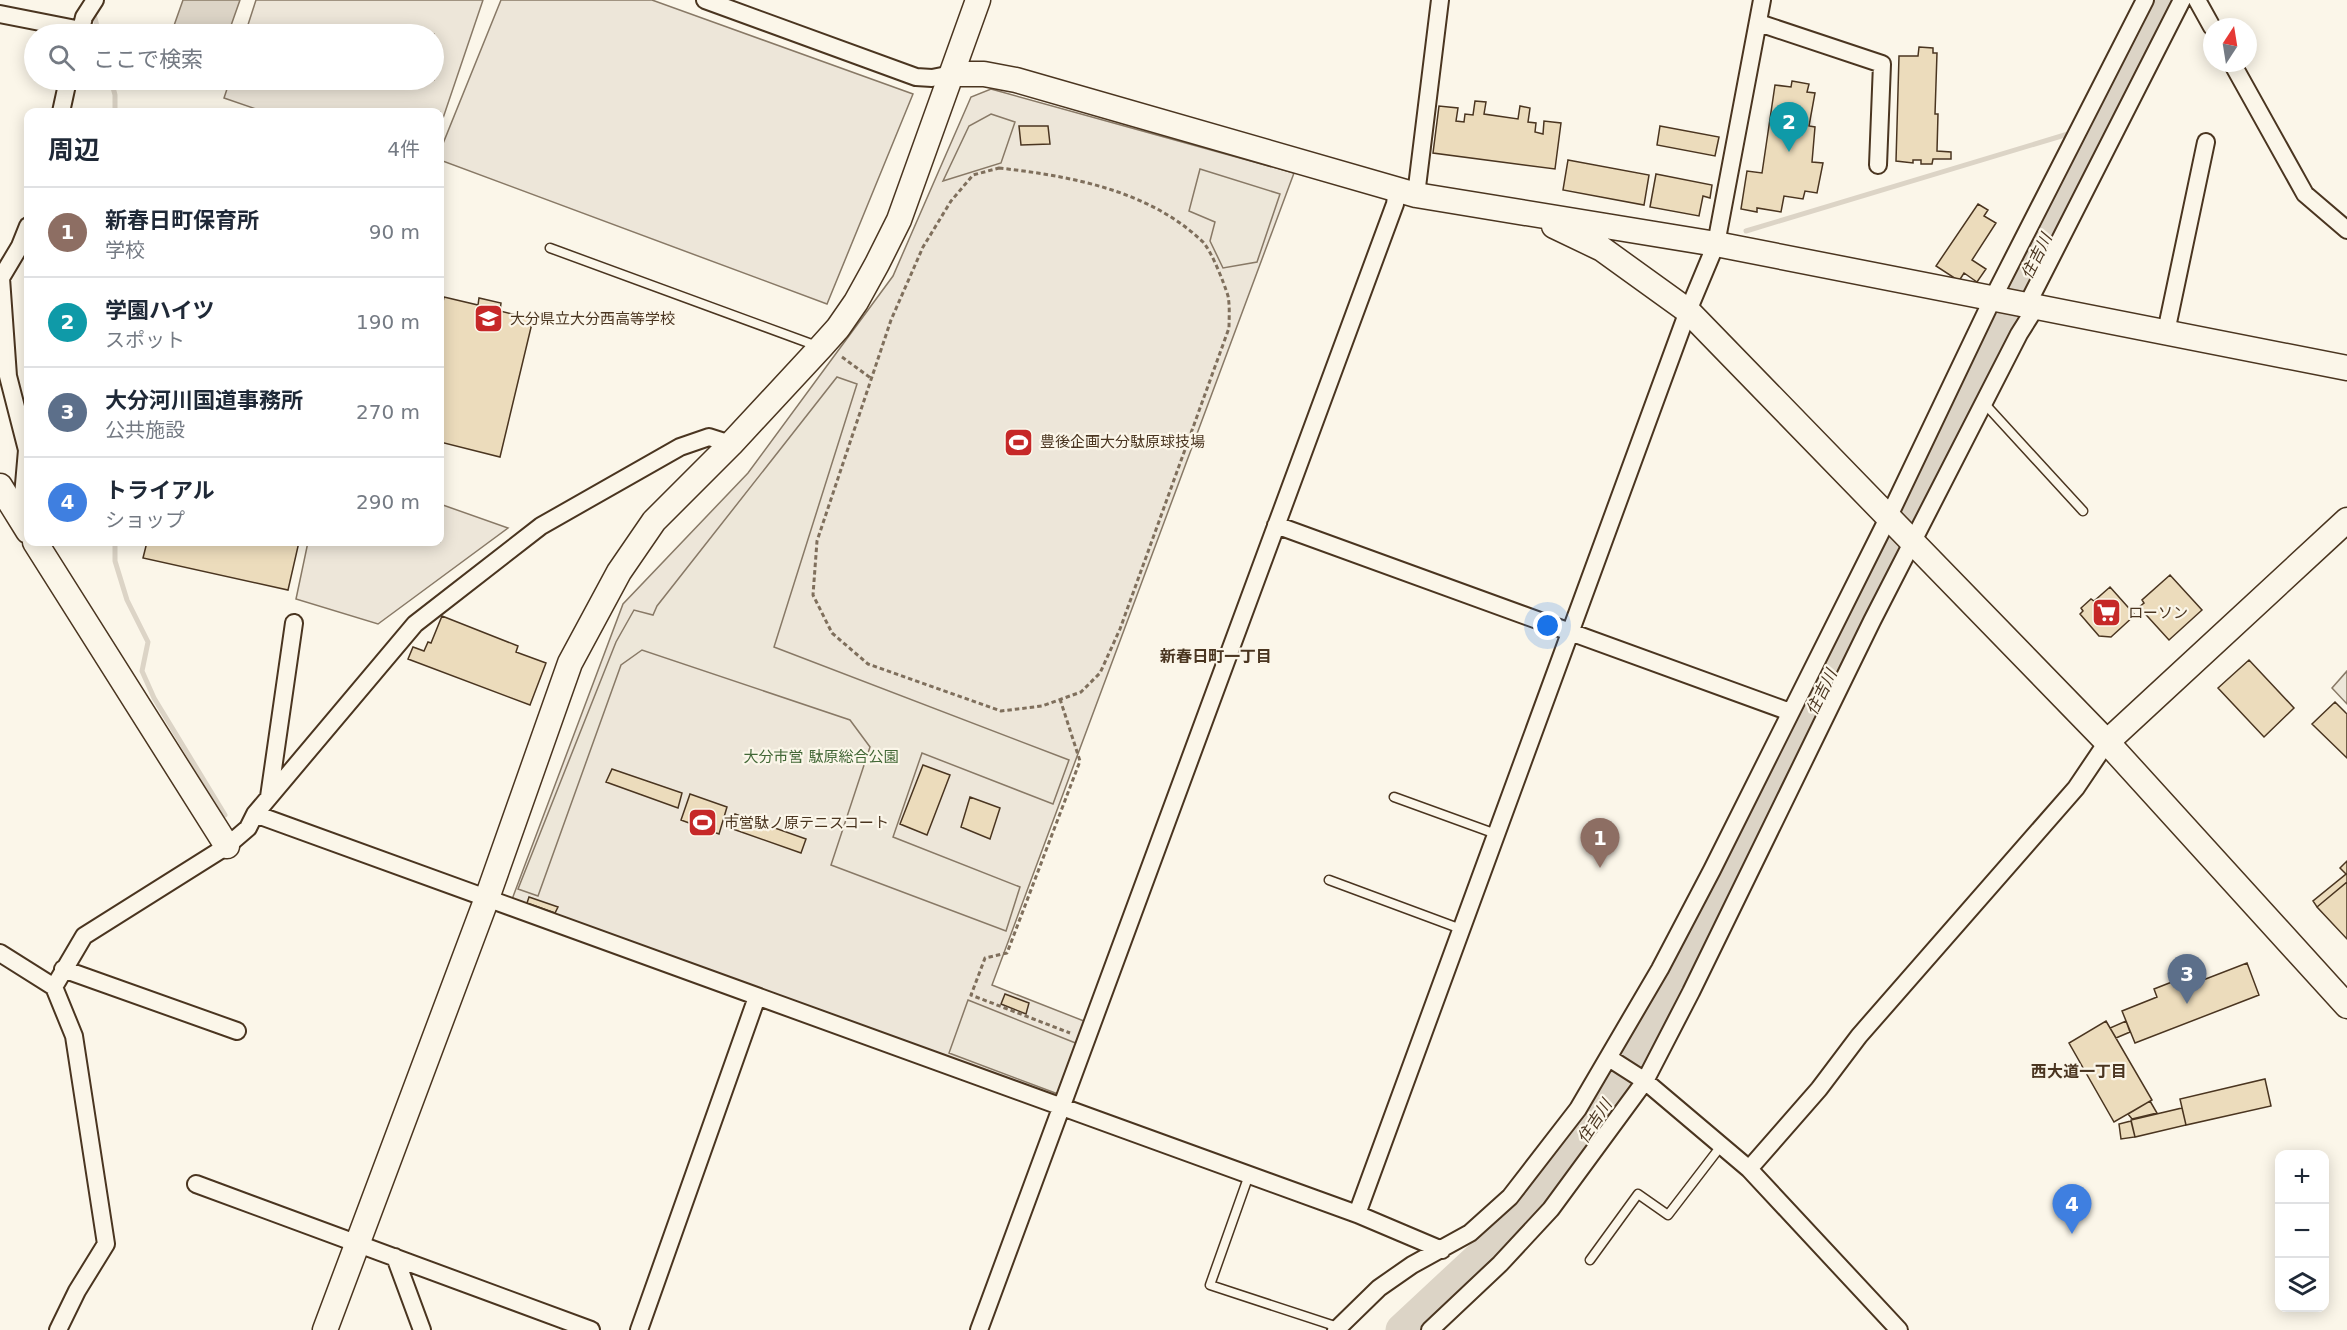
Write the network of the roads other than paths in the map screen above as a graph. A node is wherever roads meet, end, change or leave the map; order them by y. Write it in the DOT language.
graph roads {
  1 [pos="95,0"];
  2 [pos="705,0"];
  3 [pos="978,0"];
  4 [pos="1440,0"];
  5 [pos="1762,0"];
  6 [pos="2145,0"];
  7 [pos="2182,0"];
  8 [pos="2197,0"];
  9 [pos="0,14"];
  10 [pos="2207,18"];
  11 [pos="1759,23"];
  12 [pos="44,24"];
  13 [pos="82,24"];
  14 [pos="2237,72"];
  15 [pos="952,74"];
  16 [pos="66,90"];
  17 [pos="62,108"];
  18 [pos="2206,142"];
  19 [pos="1878,165"];
  20 [pos="1406,192"];
  21 [pos="1474,206"];
  22 [pos="2347,230"];
  23 [pos="24,236"];
  24 [pos="1716,244"];
  25 [pos="550,248"];
  26 [pos="1993,298"];
  27 [pos="2032,306"];
  28 [pos="1688,311"];
  29 [pos="2166,332"];
  30 [pos="831,352"];
  31 [pos="2347,368"];
  32 [pos="1983,402"];
  33 [pos="24,438"];
  34 [pos="731,444"];
  35 [pos="0,486"];
  36 [pos="2083,511"];
  37 [pos="1889,516"];
  38 [pos="2347,520"];
  39 [pos="24,523"];
  40 [pos="1276,525"];
  41 [pos="1914,542"];
  42 [pos="38,546"];
  43 [pos="294,623"];
  44 [pos="1570,632"];
  45 [pos="1790,712"];
  46 [pos="2107,741"];
  47 [pos="1394,797"];
  48 [pos="268,798"];
  49 [pos="255,814"];
  50 [pos="1496,834"];
  51 [pos="227,846"];
  52 [pos="1329,880"];
  53 [pos="487,898"];
  54 [pos="1461,929"];
  55 [pos="0,953"];
  56 [pos="63,969"];
  57 [pos="54,987"];
  58 [pos="757,997"];
  59 [pos="2347,1006"];
  60 [pos="237,1031"];
  61 [pos="1612,1060"];
  62 [pos="1640,1078"];
  63 [pos="1060,1108"];
  64 [pos="1721,1146"];
  65 [pos="1749,1169"];
  66 [pos="1250,1175"];
  67 [pos="196,1184"];
  68 [pos="1357,1214"];
  69 [pos="357,1243"];
  70 [pos="1442,1250"];
  71 [pos="395,1257"];
  72 [pos="1590,1260"];
  73 [pos="1337,1329"];
  74 [pos="58,1330"];
  75 [pos="325,1330"];
  76 [pos="422,1330"];
  77 [pos="591,1330"];
  78 [pos="639,1330"];
  79 [pos="980,1330"];
  80 [pos="1430,1330"];
  81 [pos="1899,1330"];
  1 -- 13 [label="street"];
  2 -- 15 [label="street"];
  3 -- 15 [label="street"];
  4 -- 20 [label="street"];
  5 -- 11 [label="street"];
  6 -- 26 [label="street"];
  7 -- 27 [label="street"];
  8 -- 10 [label="street"];
  9 -- 12 [label="street"];
  11 -- 19 [label="street"];
  11 -- 24 [label="street"];
  14 -- 22 [label="street"];
  15 -- 20 [label="street"];
  15 -- 30 [label="street"];
  16 -- 17 [label="street"];
  18 -- 29 [label="street"];
  20 -- 21 [label="street"];
  20 -- 40 [label="street"];
  21 -- 24 [label="street"];
  21 -- 28 [label="street"];
  23 -- 33 [label="street"];
  24 -- 26 [label="street"];
  24 -- 28 [label="street"];
  25 -- 30 [label="lane"];
  26 -- 27 [label="street"];
  26 -- 37 [label="street"];
  27 -- 29 [label="street"];
  27 -- 32 [label="street"];
  28 -- 37 [label="street"];
  28 -- 44 [label="street"];
  29 -- 31 [label="street"];
  30 -- 34 [label="street"];
  32 -- 36 [label="lane"];
  32 -- 41 [label="street"];
  34 -- 48 [label="street"];
  34 -- 53 [label="street"];
  35 -- 39 [label="street"];
  37 -- 41 [label="street"];
  37 -- 45 [label="street"];
  38 -- 46 [label="street"];
  40 -- 44 [label="street"];
  40 -- 63 [label="street"];
  41 -- 46 [label="street"];
  41 -- 62 [label="street"];
  42 -- 51 [label="street"];
  43 -- 48 [label="street"];
  44 -- 45 [label="street"];
  44 -- 50 [label="street"];
  45 -- 61 [label="street"];
  46 -- 59 [label="street"];
  46 -- 65 [label="street"];
  47 -- 50 [label="lane"];
  48 -- 49 [label="street"];
  49 -- 51 [label="street"];
  49 -- 53 [label="street"];
  50 -- 54 [label="street"];
  51 -- 56 [label="street"];
  52 -- 54 [label="lane"];
  53 -- 58 [label="street"];
  53 -- 69 [label="street"];
  54 -- 68 [label="street"];
  55 -- 57 [label="street"];
  56 -- 57 [label="street"];
  56 -- 60 [label="street"];
  57 -- 74 [label="street"];
  58 -- 63 [label="street"];
  58 -- 78 [label="street"];
  61 -- 62 [label="street"];
  61 -- 70 [label="street"];
  62 -- 64 [label="street"];
  62 -- 80 [label="street"];
  63 -- 66 [label="street"];
  63 -- 79 [label="street"];
  64 -- 65 [label="street"];
  64 -- 72 [label="lane"];
  65 -- 81 [label="street"];
  66 -- 68 [label="street"];
  66 -- 73 [label="lane"];
  67 -- 69 [label="street"];
  68 -- 70 [label="street"];
  69 -- 71 [label="street"];
  69 -- 75 [label="street"];
  70 -- 73 [label="street"];
  71 -- 76 [label="street"];
  71 -- 77 [label="street"];
}
